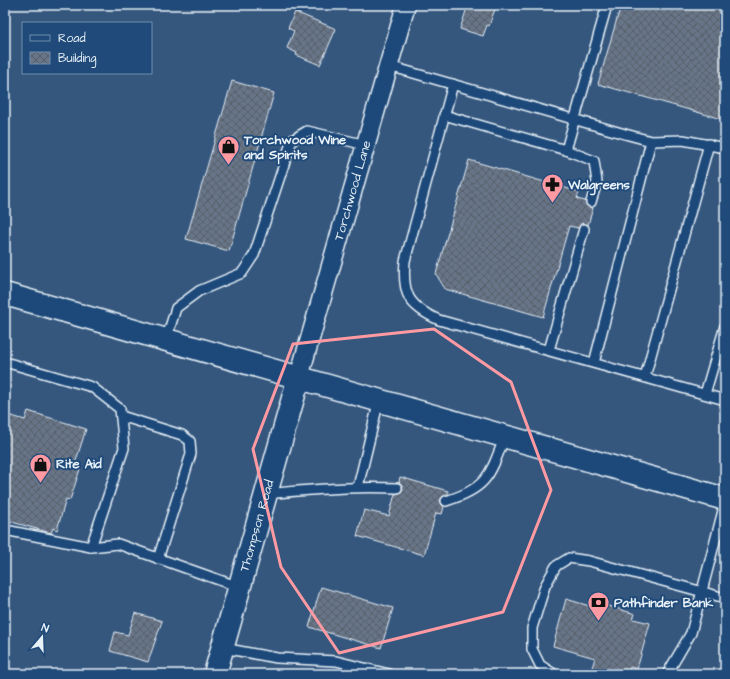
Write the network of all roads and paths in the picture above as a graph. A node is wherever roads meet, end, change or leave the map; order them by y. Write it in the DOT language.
graph roads {
  1 [pos="406,5"];
  2 [pos="607,5"];
  3 [pos="389,66"];
  4 [pos="453,84"];
  5 [pos="444,115"];
  6 [pos="575,120"];
  7 [pos="651,141"];
  8 [pos="709,144"];
  9 [pos="366,145"];
  10 [pos="725,148"];
  11 [pos="566,150"];
  12 [pos="591,202"];
  13 [pos="584,229"];
  14 [pos="5,294"];
  15 [pos="725,326"];
  16 [pos="166,340"];
  17 [pos="549,350"];
  18 [pos="5,362"];
  19 [pos="594,363"];
  20 [pos="299,377"];
  21 [pos="645,377"];
  22 [pos="705,394"];
  23 [pos="379,400"];
  24 [pos="725,400"];
  25 [pos="121,416"];
  26 [pos="505,436"];
  27 [pos="358,486"];
  28 [pos="397,488"];
  29 [pos="265,494"];
  30 [pos="725,499"];
  31 [pos="446,501"];
  32 [pos="725,503"];
  33 [pos="5,530"];
  34 [pos="91,547"];
  35 [pos="158,559"];
  36 [pos="239,587"];
  37 [pos="702,592"];
  38 [pos="725,598"];
  39 [pos="222,648"];
  40 [pos="215,674"];
  41 [pos="389,674"];
  42 [pos="554,674"];
  43 [pos="667,674"];
  1 -- 3 [label="street, Torchwood Lane"];
  2 -- 6 [label="lane"];
  3 -- 4 [label="lane"];
  3 -- 9 [label="street, Torchwood Lane"];
  4 -- 5 [label="lane"];
  4 -- 6 [label="lane"];
  5 -- 11 [label="lane"];
  5 -- 17 [label="lane"];
  6 -- 7 [label="lane"];
  6 -- 11 [label="lane"];
  7 -- 8 [label="lane"];
  7 -- 19 [label="lane"];
  8 -- 10 [label="lane"];
  8 -- 21 [label="lane"];
  9 -- 16 [label="lane"];
  9 -- 20 [label="street, Torchwood Lane"];
  11 -- 12 [label="lane"];
  13 -- 17 [label="lane"];
  14 -- 16 [label="main road"];
  15 -- 22 [label="lane"];
  16 -- 20 [label="main road"];
  17 -- 19 [label="lane"];
  18 -- 25 [label="lane"];
  19 -- 21 [label="lane"];
  20 -- 23 [label="main road"];
  20 -- 29 [label="main road, Thompson Road"];
  21 -- 22 [label="lane"];
  22 -- 24 [label="lane"];
  23 -- 26 [label="main road"];
  23 -- 27 [label="lane"];
  25 -- 34 [label="lane"];
  25 -- 35 [label="lane"];
  26 -- 30 [label="main road"];
  26 -- 31 [label="lane"];
  27 -- 28 [label="lane"];
  27 -- 29 [label="lane"];
  29 -- 36 [label="main road, Thompson Road"];
  32 -- 37 [label="lane"];
  33 -- 34 [label="lane"];
  34 -- 35 [label="lane"];
  35 -- 36 [label="lane"];
  36 -- 39 [label="main road, Thompson Road"];
  37 -- 38 [label="lane"];
  37 -- 42 [label="lane"];
  37 -- 43 [label="lane"];
  39 -- 40 [label="main road, Thompson Road"];
  39 -- 41 [label="lane"];
}
